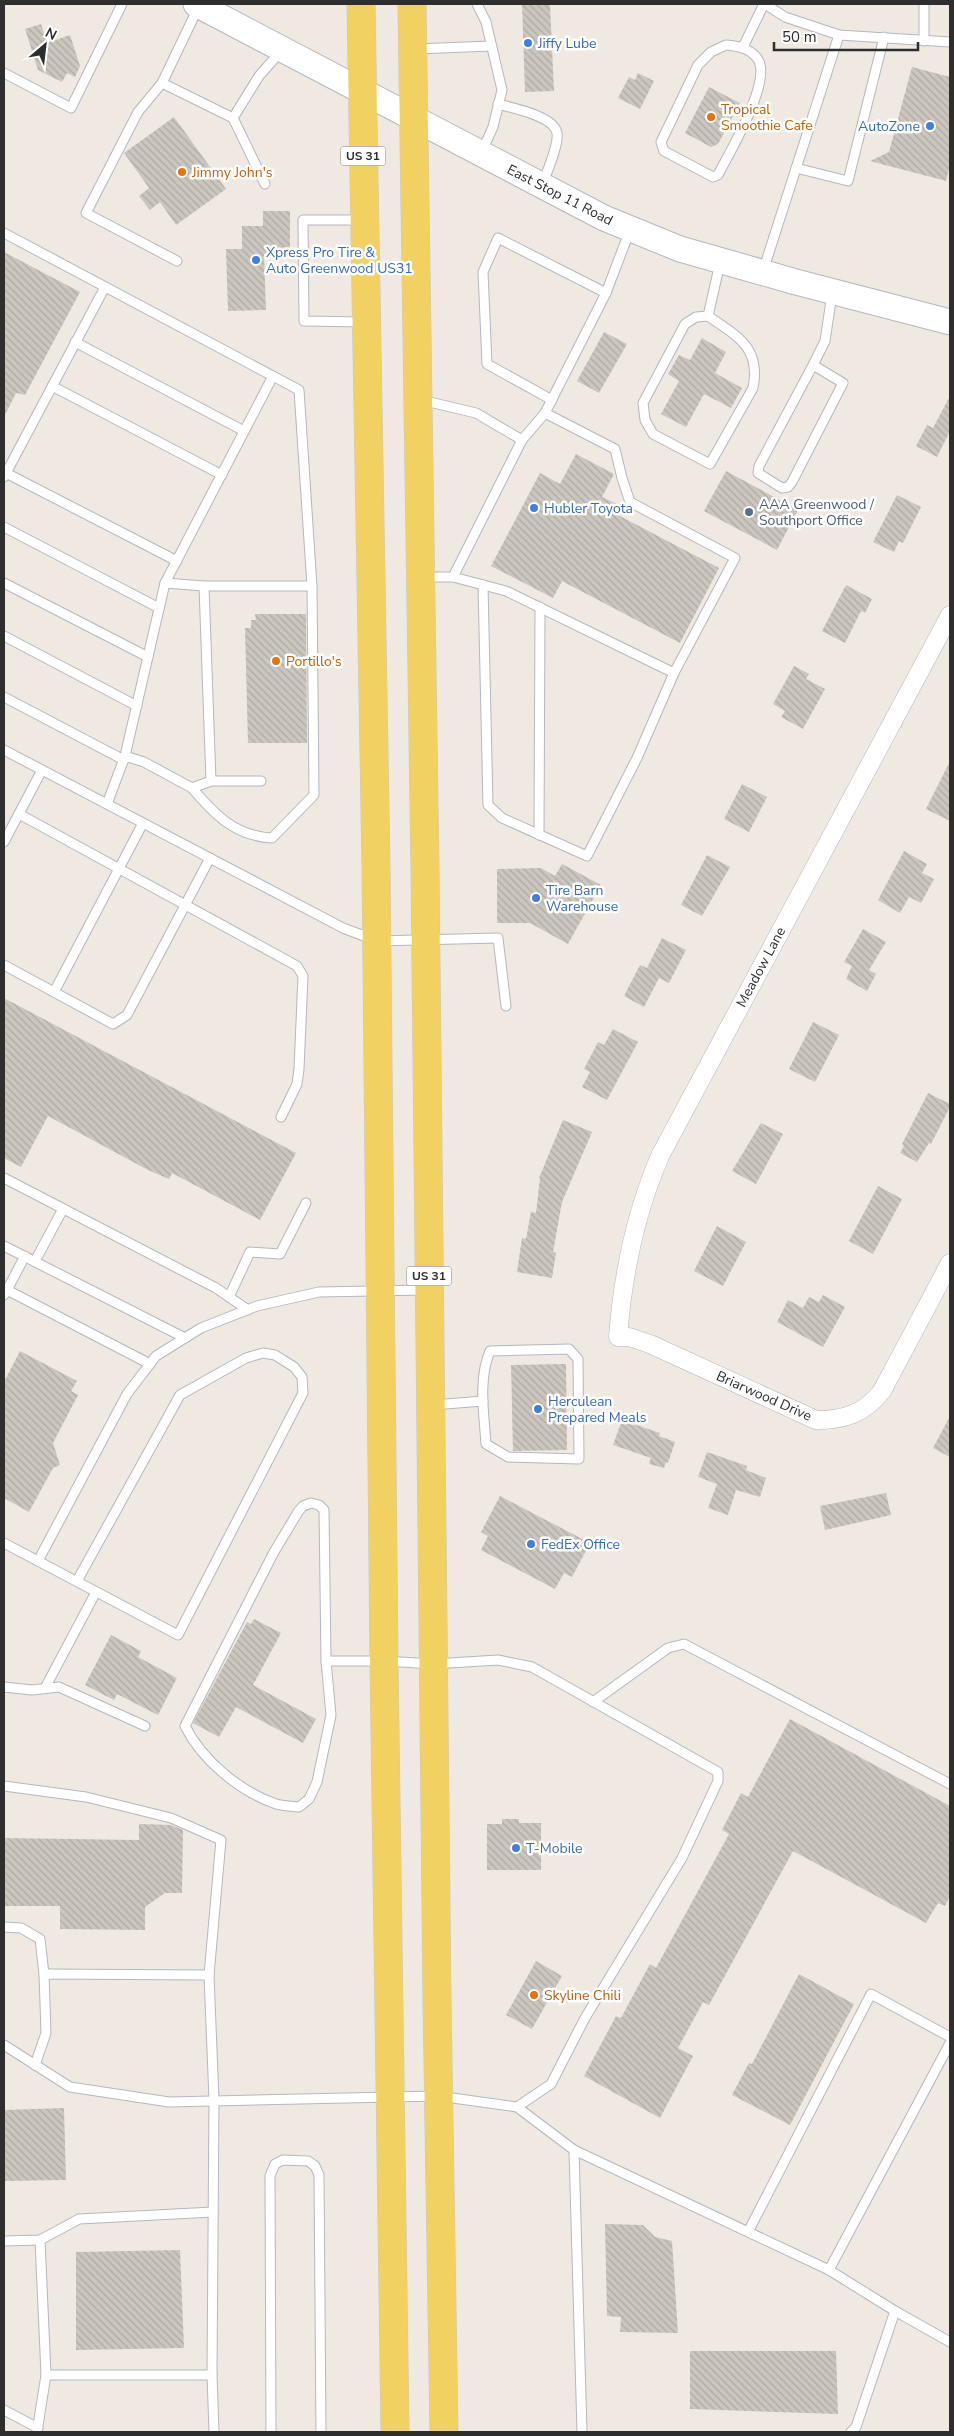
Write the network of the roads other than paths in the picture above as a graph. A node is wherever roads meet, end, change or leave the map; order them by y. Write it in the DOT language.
graph roads {
  1 [pos="122,4"];
  2 [pos="198,4"];
  3 [pos="361,4"];
  4 [pos="412,4"];
  5 [pos="477,4"];
  6 [pos="764,4"];
  7 [pos="924,4"];
  8 [pos="839,36"];
  9 [pos="884,37"];
  10 [pos="924,41"];
  11 [pos="950,42"];
  12 [pos="491,46"];
  13 [pos="743,47"];
  14 [pos="282,49"];
  15 [pos="412,49"];
  16 [pos="4,73"];
  17 [pos="162,83"];
  18 [pos="362,92"];
  19 [pos="498,104"];
  20 [pos="233,118"];
  21 [pos="414,120"];
  22 [pos="481,155"];
  23 [pos="796,168"];
  24 [pos="265,184"];
  25 [pos="542,186"];
  26 [pos="364,220"];
  27 [pos="630,229"];
  28 [pos="4,233"];
  29 [pos="720,260"];
  30 [pos="177,261"];
  31 [pos="763,272"];
  32 [pos="105,287"];
  33 [pos="833,291"];
  34 [pos="606,293"];
  35 [pos="708,316"];
  36 [pos="365,322"];
  37 [pos="950,322"];
  38 [pos="75,342"];
  39 [pos="814,365"];
  40 [pos="273,376"];
  41 [pos="52,386"];
  42 [pos="418,399"];
  43 [pos="552,400"];
  44 [pos="545,413"];
  45 [pos="244,431"];
  46 [pos="522,440"];
  47 [pos="5,475"];
  48 [pos="222,475"];
  49 [pos="4,527"];
  50 [pos="177,562"];
  51 [pos="421,577"];
  52 [pos="453,577"];
  53 [pos="4,583"];
  54 [pos="165,583"];
  55 [pos="484,585"];
  56 [pos="204,586"];
  57 [pos="312,586"];
  58 [pos="540,607"];
  59 [pos="159,608"];
  60 [pos="950,614"];
  61 [pos="4,636"];
  62 [pos="148,657"];
  63 [pos="674,673"];
  64 [pos="4,697"];
  65 [pos="137,706"];
  66 [pos="4,750"];
  67 [pos="124,758"];
  68 [pos="42,770"];
  69 [pos="211,781"];
  70 [pos="261,781"];
  71 [pos="192,788"];
  72 [pos="107,804"];
  73 [pos="18,814"];
  74 [pos="143,823"];
  75 [pos="539,835"];
  76 [pos="4,842"];
  77 [pos="210,858"];
  78 [pos="120,868"];
  79 [pos="186,904"];
  80 [pos="426,938"];
  81 [pos="377,941"];
  82 [pos="4,965"];
  83 [pos="54,992"];
  84 [pos="506,1006"];
  85 [pos="281,1117"];
  86 [pos="4,1178"];
  87 [pos="306,1204"];
  88 [pos="63,1209"];
  89 [pos="4,1246"];
  90 [pos="25,1256"];
  91 [pos="35,1262"];
  92 [pos="950,1263"];
  93 [pos="429,1290"];
  94 [pos="380,1292"];
  95 [pos="5,1293"];
  96 [pos="229,1297"];
  97 [pos="248,1310"];
  98 [pos="618,1337"];
  99 [pos="186,1338"];
  100 [pos="150,1364"];
  101 [pos="483,1401"];
  102 [pos="430,1406"];
  103 [pos="4,1543"];
  104 [pos="38,1561"];
  105 [pos="76,1581"];
  106 [pos="96,1592"];
  107 [pos="326,1661"];
  108 [pos="384,1661"];
  109 [pos="433,1664"];
  110 [pos="4,1687"];
  111 [pos="45,1688"];
  112 [pos="593,1702"];
  113 [pos="145,1726"];
  114 [pos="950,1784"];
  115 [pos="4,1786"];
  116 [pos="4,1927"];
  117 [pos="44,1974"];
  118 [pos="209,1975"];
  119 [pos="950,2036"];
  120 [pos="950,2043"];
  121 [pos="4,2045"];
  122 [pos="35,2065"];
  123 [pos="390,2095"];
  124 [pos="438,2096"];
  125 [pos="214,2100"];
  126 [pos="517,2107"];
  127 [pos="574,2150"];
  128 [pos="213,2212"];
  129 [pos="750,2230"];
  130 [pos="40,2240"];
  131 [pos="4,2241"];
  132 [pos="830,2270"];
  133 [pos="895,2311"];
  134 [pos="950,2342"];
  135 [pos="46,2375"];
  136 [pos="212,2375"];
  137 [pos="4,2410"];
  138 [pos="38,2430"];
  139 [pos="214,2432"];
  140 [pos="270,2432"];
  141 [pos="321,2432"];
  142 [pos="395,2432"];
  143 [pos="444,2432"];
  144 [pos="582,2432"];
  145 [pos="851,2432"];
  1 -- 16 [label="lane"];
  2 -- 14 [label="main road, East Stop 11 Road"];
  2 -- 17 [label="lane"];
  3 -- 18 [label="main road, US 31"];
  4 -- 15 [label="main road, US 31"];
  5 -- 12 [label="lane"];
  6 -- 8 [label="lane"];
  6 -- 13 [label="lane"];
  7 -- 10 [label="lane"];
  8 -- 9 [label="lane"];
  8 -- 23 [label="lane"];
  9 -- 10 [label="lane"];
  9 -- 23 [label="lane"];
  10 -- 11 [label="lane"];
  12 -- 15 [label="lane"];
  12 -- 19 [label="lane"];
  13 -- 13 [label="lane"];
  14 -- 18 [label="main road, East Stop 11 Road"];
  14 -- 20 [label="lane"];
  15 -- 21 [label="main road, US 31"];
  17 -- 20 [label="lane"];
  17 -- 30 [label="lane"];
  18 -- 21 [label="main road, East Stop 11 Road"];
  18 -- 26 [label="main road, US 31"];
  19 -- 22 [label="lane"];
  19 -- 25 [label="lane"];
  20 -- 24 [label="lane"];
  21 -- 22 [label="main road, East Stop 11 Road"];
  21 -- 42 [label="main road, US 31"];
  22 -- 25 [label="main road, East Stop 11 Road"];
  23 -- 31 [label="lane"];
  25 -- 27 [label="main road, East Stop 11 Road"];
  26 -- 36 [label="main road, US 31"];
  26 -- 36 [label="lane"];
  27 -- 29 [label="main road, East Stop 11 Road"];
  27 -- 34 [label="lane"];
  28 -- 32 [label="lane"];
  29 -- 31 [label="main road, East Stop 11 Road"];
  29 -- 35 [label="lane"];
  31 -- 33 [label="main road, East Stop 11 Road"];
  32 -- 38 [label="lane"];
  32 -- 40 [label="lane"];
  33 -- 37 [label="main road, East Stop 11 Road"];
  33 -- 39 [label="lane"];
  34 -- 43 [label="lane"];
  34 -- 43 [label="lane"];
  35 -- 35 [label="lane"];
  36 -- 81 [label="main road, US 31"];
  38 -- 41 [label="lane"];
  38 -- 45 [label="lane"];
  39 -- 39 [label="lane"];
  40 -- 45 [label="lane"];
  40 -- 57 [label="lane"];
  41 -- 47 [label="lane"];
  41 -- 48 [label="lane"];
  42 -- 46 [label="lane"];
  42 -- 51 [label="main road, US 31"];
  43 -- 44 [label="lane"];
  44 -- 46 [label="lane"];
  44 -- 63 [label="lane"];
  45 -- 48 [label="lane"];
  46 -- 52 [label="lane"];
  47 -- 50 [label="lane"];
  48 -- 50 [label="lane"];
  49 -- 59 [label="lane"];
  50 -- 54 [label="lane"];
  51 -- 52 [label="lane"];
  51 -- 80 [label="main road, US 31"];
  52 -- 55 [label="lane"];
  53 -- 62 [label="lane"];
  54 -- 56 [label="lane"];
  54 -- 59 [label="lane"];
  55 -- 58 [label="lane"];
  55 -- 75 [label="lane"];
  56 -- 57 [label="lane"];
  56 -- 69 [label="lane"];
  57 -- 71 [label="lane"];
  58 -- 63 [label="lane"];
  58 -- 75 [label="lane"];
  59 -- 62 [label="lane"];
  60 -- 98 [label="street, Meadow Lane"];
  61 -- 65 [label="lane"];
  62 -- 65 [label="lane"];
  63 -- 75 [label="lane"];
  64 -- 67 [label="lane"];
  65 -- 67 [label="lane"];
  66 -- 68 [label="lane"];
  67 -- 71 [label="lane"];
  67 -- 72 [label="lane"];
  68 -- 72 [label="lane"];
  68 -- 73 [label="lane"];
  69 -- 70 [label="lane"];
  69 -- 71 [label="lane"];
  72 -- 74 [label="lane"];
  73 -- 76 [label="lane"];
  73 -- 78 [label="lane"];
  74 -- 77 [label="lane"];
  74 -- 78 [label="lane"];
  77 -- 79 [label="lane"];
  77 -- 81 [label="lane"];
  78 -- 79 [label="lane"];
  78 -- 83 [label="lane"];
  79 -- 83 [label="lane"];
  79 -- 85 [label="lane"];
  80 -- 81 [label="lane"];
  80 -- 84 [label="lane"];
  80 -- 93 [label="main road, US 31"];
  81 -- 94 [label="main road, US 31"];
  82 -- 83 [label="lane"];
  86 -- 88 [label="lane"];
  87 -- 96 [label="lane"];
  88 -- 91 [label="lane"];
  88 -- 96 [label="lane"];
  89 -- 90 [label="lane"];
  90 -- 91 [label="lane"];
  90 -- 95 [label="lane"];
  91 -- 99 [label="lane"];
  92 -- 98 [label="street, Briarwood Drive"];
  93 -- 94 [label="lane"];
  93 -- 102 [label="main road, US 31"];
  94 -- 97 [label="lane"];
  94 -- 108 [label="main road, US 31"];
  95 -- 100 [label="lane"];
  96 -- 97 [label="lane"];
  97 -- 99 [label="lane"];
  99 -- 100 [label="lane"];
  100 -- 104 [label="lane"];
  101 -- 101 [label="lane"];
  101 -- 102 [label="lane"];
  102 -- 109 [label="main road, US 31"];
  103 -- 104 [label="lane"];
  104 -- 105 [label="lane"];
  105 -- 106 [label="lane"];
  105 -- 106 [label="lane"];
  106 -- 111 [label="lane"];
  107 -- 107 [label="lane"];
  107 -- 108 [label="lane"];
  108 -- 109 [label="lane"];
  108 -- 123 [label="main road, US 31"];
  109 -- 112 [label="lane"];
  109 -- 124 [label="main road, US 31"];
  110 -- 111 [label="lane"];
  111 -- 113 [label="lane"];
  112 -- 114 [label="lane"];
  112 -- 126 [label="lane"];
  115 -- 118 [label="lane"];
  116 -- 117 [label="lane"];
  117 -- 118 [label="lane"];
  117 -- 122 [label="lane"];
  118 -- 125 [label="lane"];
  119 -- 129 [label="lane"];
  120 -- 132 [label="lane"];
  121 -- 122 [label="lane"];
  122 -- 125 [label="lane"];
  123 -- 124 [label="lane"];
  123 -- 125 [label="lane"];
  123 -- 142 [label="main road, US 31"];
  124 -- 126 [label="lane"];
  124 -- 143 [label="main road, US 31"];
  125 -- 128 [label="lane"];
  126 -- 127 [label="lane"];
  127 -- 129 [label="lane"];
  127 -- 144 [label="lane"];
  128 -- 130 [label="lane"];
  128 -- 136 [label="lane"];
  129 -- 132 [label="lane"];
  130 -- 131 [label="lane"];
  130 -- 135 [label="lane"];
  132 -- 133 [label="lane"];
  133 -- 134 [label="lane"];
  133 -- 145 [label="lane"];
  135 -- 136 [label="lane"];
  135 -- 138 [label="lane"];
  136 -- 139 [label="lane"];
  137 -- 138 [label="lane"];
  140 -- 141 [label="lane"];
}
